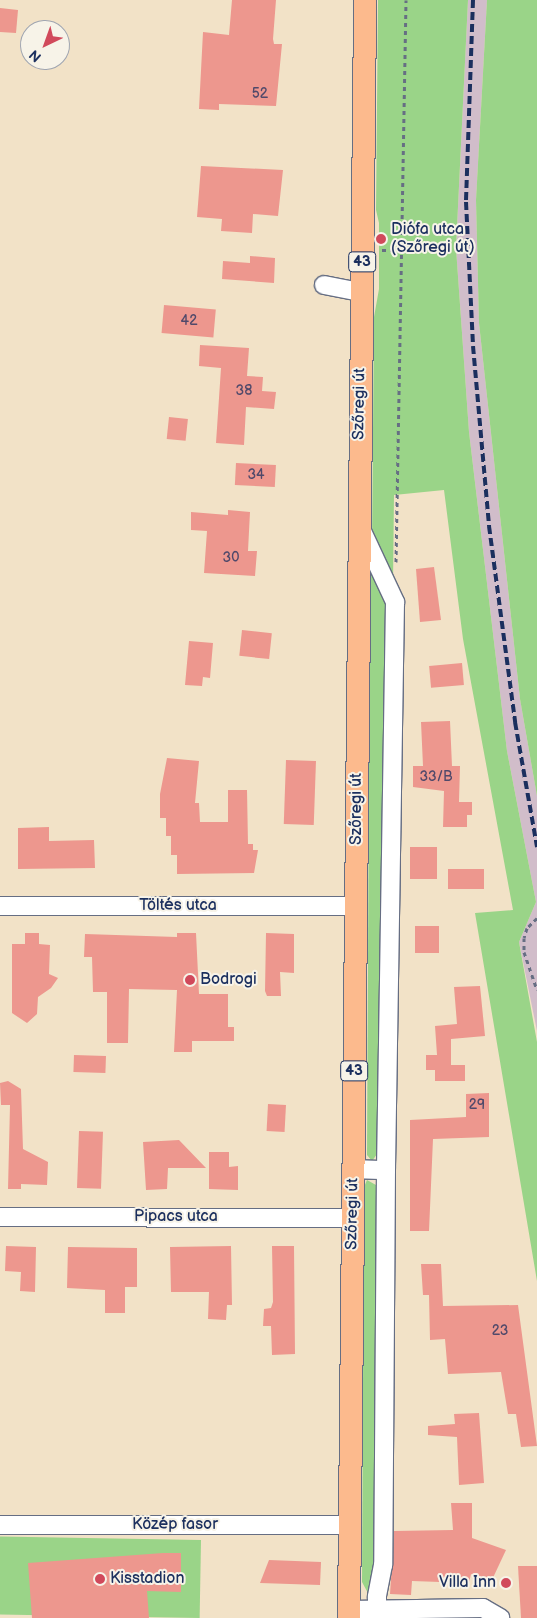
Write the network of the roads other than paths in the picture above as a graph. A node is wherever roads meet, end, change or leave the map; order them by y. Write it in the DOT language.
graph roads {
  1 [pos="365,0"];
  2 [pos="324,285"];
  3 [pos="362,292"];
  4 [pos="358,524"];
  5 [pos="0,906"];
  6 [pos="356,906"];
  7 [pos="353,1169"];
  8 [pos="386,1170"];
  9 [pos="0,1217"];
  10 [pos="353,1218"];
  11 [pos="0,1525"];
  12 [pos="350,1525"];
  13 [pos="376,1613"];
  14 [pos="349,1614"];
  15 [pos="500,1618"];
  1 -- 3 [label="main road, Szőregi út / 43"];
  2 -- 3 [label="street"];
  3 -- 4 [label="main road, Szőregi út / 43"];
  4 -- 6 [label="main road, Szőregi út / 43"];
  4 -- 8 [label="street"];
  5 -- 6 [label="street, Töltés utca"];
  6 -- 7 [label="main road, Szőregi út / 43"];
  7 -- 8 [label="street"];
  7 -- 10 [label="main road, Szőregi út / 43"];
  8 -- 13 [label="street"];
  9 -- 10 [label="street, Pipacs utca"];
  10 -- 12 [label="main road, Szőregi út / 43"];
  11 -- 12 [label="street, Közép fasor"];
  12 -- 14 [label="main road, Szőregi út / 43"];
  13 -- 14 [label="street"];
  13 -- 15 [label="street"];
}
